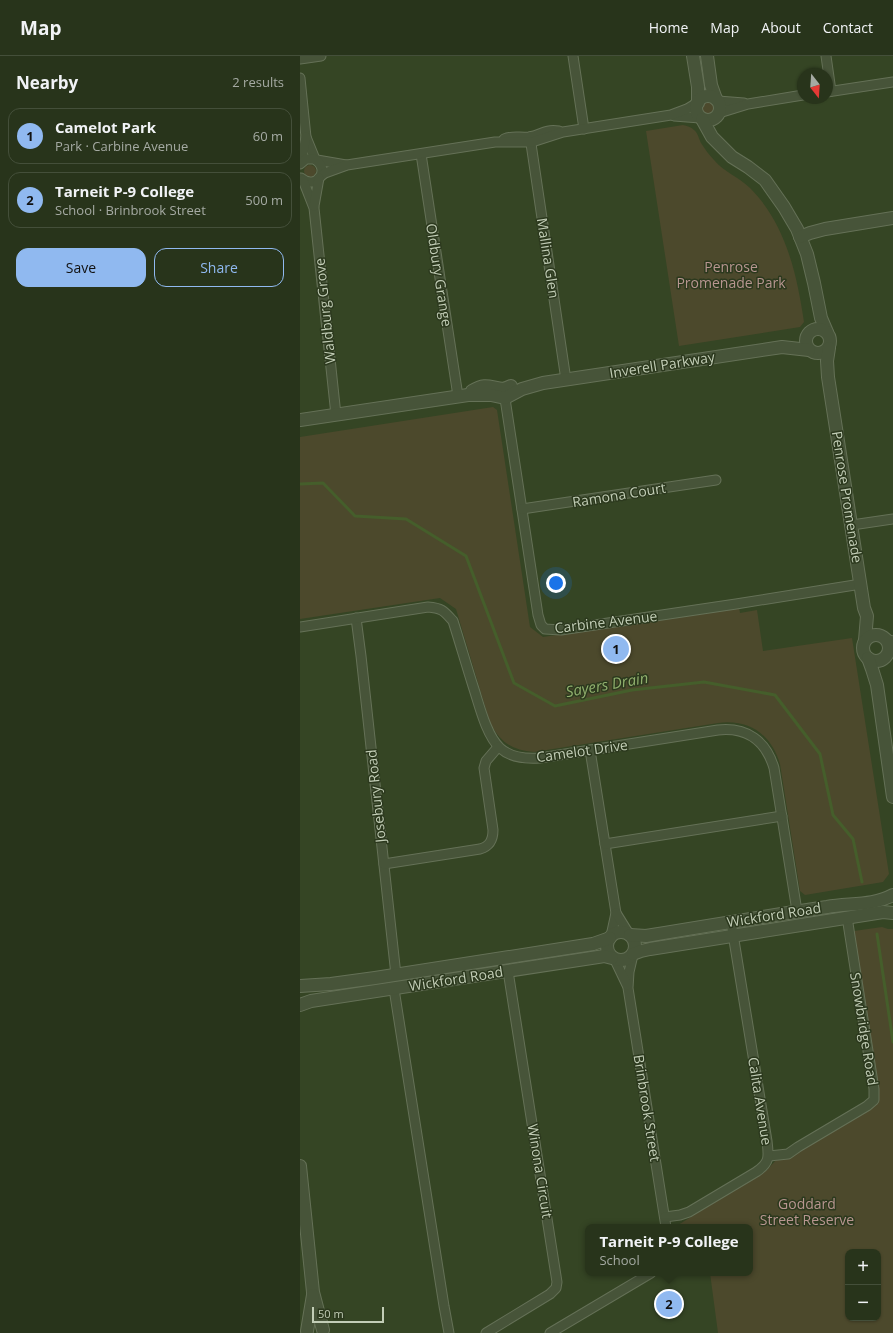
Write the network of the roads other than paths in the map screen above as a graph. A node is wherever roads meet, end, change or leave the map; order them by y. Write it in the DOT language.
graph roads {
  1 [pos="321,56"];
  2 [pos="573,56"];
  3 [pos="693,56"];
  4 [pos="707,56"];
  5 [pos="826,56"];
  6 [pos="300,59"];
  7 [pos="827,68"];
  8 [pos="300,78"];
  9 [pos="893,82"];
  10 [pos="833,90"];
  11 [pos="797,96"];
  12 [pos="717,100"];
  13 [pos="698,103"];
  14 [pos="748,104"];
  15 [pos="719,114"];
  16 [pos="671,115"];
  17 [pos="701,118"];
  18 [pos="584,129"];
  19 [pos="306,137"];
  20 [pos="530,139"];
  21 [pos="723,147"];
  22 [pos="421,154"];
  23 [pos="316,160"];
  24 [pos="300,163"];
  25 [pos="347,165"];
  26 [pos="320,177"];
  27 [pos="302,179"];
  28 [pos="314,208"];
  29 [pos="893,218"];
  30 [pos="800,237"];
  31 [pos="817,304"];
  32 [pos="827,332"];
  33 [pos="808,334"];
  34 [pos="782,347"];
  35 [pos="829,348"];
  36 [pos="811,351"];
  37 [pos="828,377"];
  38 [pos="566,380"];
  39 [pos="504,394"];
  40 [pos="463,395"];
  41 [pos="336,415"];
  42 [pos="300,420"];
  43 [pos="716,480"];
  44 [pos="522,509"];
  45 [pos="893,519"];
  46 [pos="852,525"];
  47 [pos="861,584"];
  48 [pos="867,616"];
  49 [pos="356,618"];
  50 [pos="300,627"];
  51 [pos="887,639"];
  52 [pos="865,640"];
  53 [pos="888,653"];
  54 [pos="868,658"];
  55 [pos="877,685"];
  56 [pos="498,747"];
  57 [pos="590,750"];
  58 [pos="893,797"];
  59 [pos="782,816"];
  60 [pos="605,844"];
  61 [pos="384,864"];
  62 [pos="893,895"];
  63 [pos="797,911"];
  64 [pos="616,913"];
  65 [pos="893,913"];
  66 [pos="847,918"];
  67 [pos="731,922"];
  68 [pos="630,934"];
  69 [pos="734,935"];
  70 [pos="610,937"];
  71 [pos="633,955"];
  72 [pos="506,958"];
  73 [pos="614,959"];
  74 [pos="508,971"];
  75 [pos="396,975"];
  76 [pos="300,986"];
  77 [pos="628,988"];
  78 [pos="394,989"];
  79 [pos="300,1005"];
  80 [pos="768,1146"];
  81 [pos="798,1147"];
  82 [pos="769,1156"];
  83 [pos="300,1166"];
  84 [pos="665,1217"];
  85 [pos="666,1224"];
  86 [pos="303,1227"];
  87 [pos="646,1276"];
  88 [pos="313,1292"];
  89 [pos="307,1332"];
  90 [pos="324,1332"];
  91 [pos="449,1333"];
  92 [pos="486,1333"];
  93 [pos="550,1333"];
  1 -- 6 [label="street"];
  2 -- 18 [label="street"];
  3 -- 13 [label="street"];
  4 -- 12 [label="street"];
  5 -- 7 [label="street"];
  8 -- 19 [label="street"];
  9 -- 10 [label="street"];
  11 -- 14 [label="street"];
  12 -- 13 [label="street"];
  12 -- 14 [label="street"];
  12 -- 15 [label="street"];
  13 -- 16 [label="street"];
  13 -- 17 [label="street"];
  14 -- 15 [label="street"];
  15 -- 17 [label="street"];
  15 -- 21 [label="street"];
  16 -- 17 [label="street"];
  16 -- 18 [label="street"];
  17 -- 21 [label="street"];
  18 -- 20 [label="street"];
  19 -- 23 [label="street"];
  19 -- 24 [label="street"];
  20 -- 22 [label="street"];
  20 -- 38 [label="street, Mallina Glen"];
  21 -- 30 [label="street"];
  22 -- 25 [label="street"];
  22 -- 40 [label="street, Oldbury Grange"];
  23 -- 24 [label="street"];
  23 -- 25 [label="street"];
  23 -- 26 [label="street"];
  25 -- 26 [label="street"];
  26 -- 27 [label="street"];
  26 -- 28 [label="street, Waldburg Grove"];
  27 -- 28 [label="street, Waldburg Grove"];
  28 -- 41 [label="street, Waldburg Grove"];
  29 -- 30 [label="street"];
  30 -- 31 [label="street"];
  31 -- 32 [label="street"];
  31 -- 33 [label="street"];
  32 -- 33 [label="street"];
  32 -- 35 [label="street"];
  33 -- 34 [label="street, Inverell Parkway"];
  33 -- 36 [label="street"];
  34 -- 36 [label="street, Inverell Parkway"];
  34 -- 38 [label="street, Inverell Parkway"];
  35 -- 36 [label="street"];
  35 -- 37 [label="street, Penrose Promenade"];
  36 -- 37 [label="street, Penrose Promenade"];
  37 -- 46 [label="street, Penrose Promenade"];
  38 -- 39 [label="street, Inverell Parkway"];
  39 -- 40 [label="street"];
  39 -- 44 [label="street, Carbine Avenue"];
  40 -- 41 [label="street"];
  41 -- 42 [label="street"];
  43 -- 44 [label="street, Ramona Court"];
  44 -- 47 [label="street, Carbine Avenue"];
  45 -- 46 [label="street"];
  46 -- 47 [label="street, Penrose Promenade"];
  47 -- 48 [label="street, Penrose Promenade"];
  48 -- 51 [label="street, Penrose Promenade"];
  48 -- 52 [label="street, Penrose Promenade"];
  49 -- 50 [label="street"];
  49 -- 56 [label="street"];
  49 -- 61 [label="street, Josebury Road"];
  51 -- 52 [label="street"];
  51 -- 53 [label="street"];
  52 -- 54 [label="street"];
  53 -- 54 [label="street"];
  53 -- 55 [label="street"];
  54 -- 55 [label="street"];
  55 -- 58 [label="street"];
  56 -- 57 [label="street, Camelot Drive"];
  56 -- 61 [label="street"];
  57 -- 59 [label="street, Camelot Drive"];
  57 -- 60 [label="street"];
  59 -- 60 [label="street"];
  59 -- 63 [label="street, Camelot Drive"];
  60 -- 64 [label="street"];
  61 -- 75 [label="street, Josebury Road"];
  62 -- 63 [label="street, Wickford Road"];
  63 -- 67 [label="street, Wickford Road"];
  64 -- 68 [label="street"];
  64 -- 70 [label="street"];
  65 -- 66 [label="street, Wickford Road"];
  66 -- 69 [label="street, Wickford Road"];
  66 -- 81 [label="street, Snowbridge Road"];
  67 -- 68 [label="street, Wickford Road"];
  67 -- 69 [label="street, Calita Avenue"];
  68 -- 70 [label="street"];
  68 -- 71 [label="street"];
  69 -- 71 [label="street, Wickford Road"];
  69 -- 80 [label="street, Calita Avenue"];
  70 -- 72 [label="street, Wickford Road"];
  70 -- 73 [label="street"];
  71 -- 73 [label="street"];
  71 -- 77 [label="street, Brinbrook Street"];
  72 -- 74 [label="street"];
  72 -- 75 [label="street, Wickford Road"];
  73 -- 74 [label="street, Wickford Road"];
  73 -- 77 [label="street, Brinbrook Street"];
  74 -- 78 [label="street, Wickford Road"];
  74 -- 92 [label="street, Winona Circuit"];
  75 -- 76 [label="street, Wickford Road"];
  77 -- 84 [label="street, Brinbrook Street"];
  78 -- 79 [label="street, Wickford Road"];
  78 -- 91 [label="street"];
  80 -- 81 [label="street, Snowbridge Road"];
  80 -- 82 [label="street, Calita Avenue"];
  81 -- 82 [label="street, Snowbridge Road"];
  82 -- 84 [label="street, Calita Avenue"];
  83 -- 86 [label="street"];
  84 -- 85 [label="street, Brinbrook Street"];
  86 -- 88 [label="street"];
  87 -- 93 [label="street"];
  88 -- 89 [label="street"];
  88 -- 90 [label="street"];
  89 -- 90 [label="street"];
}
